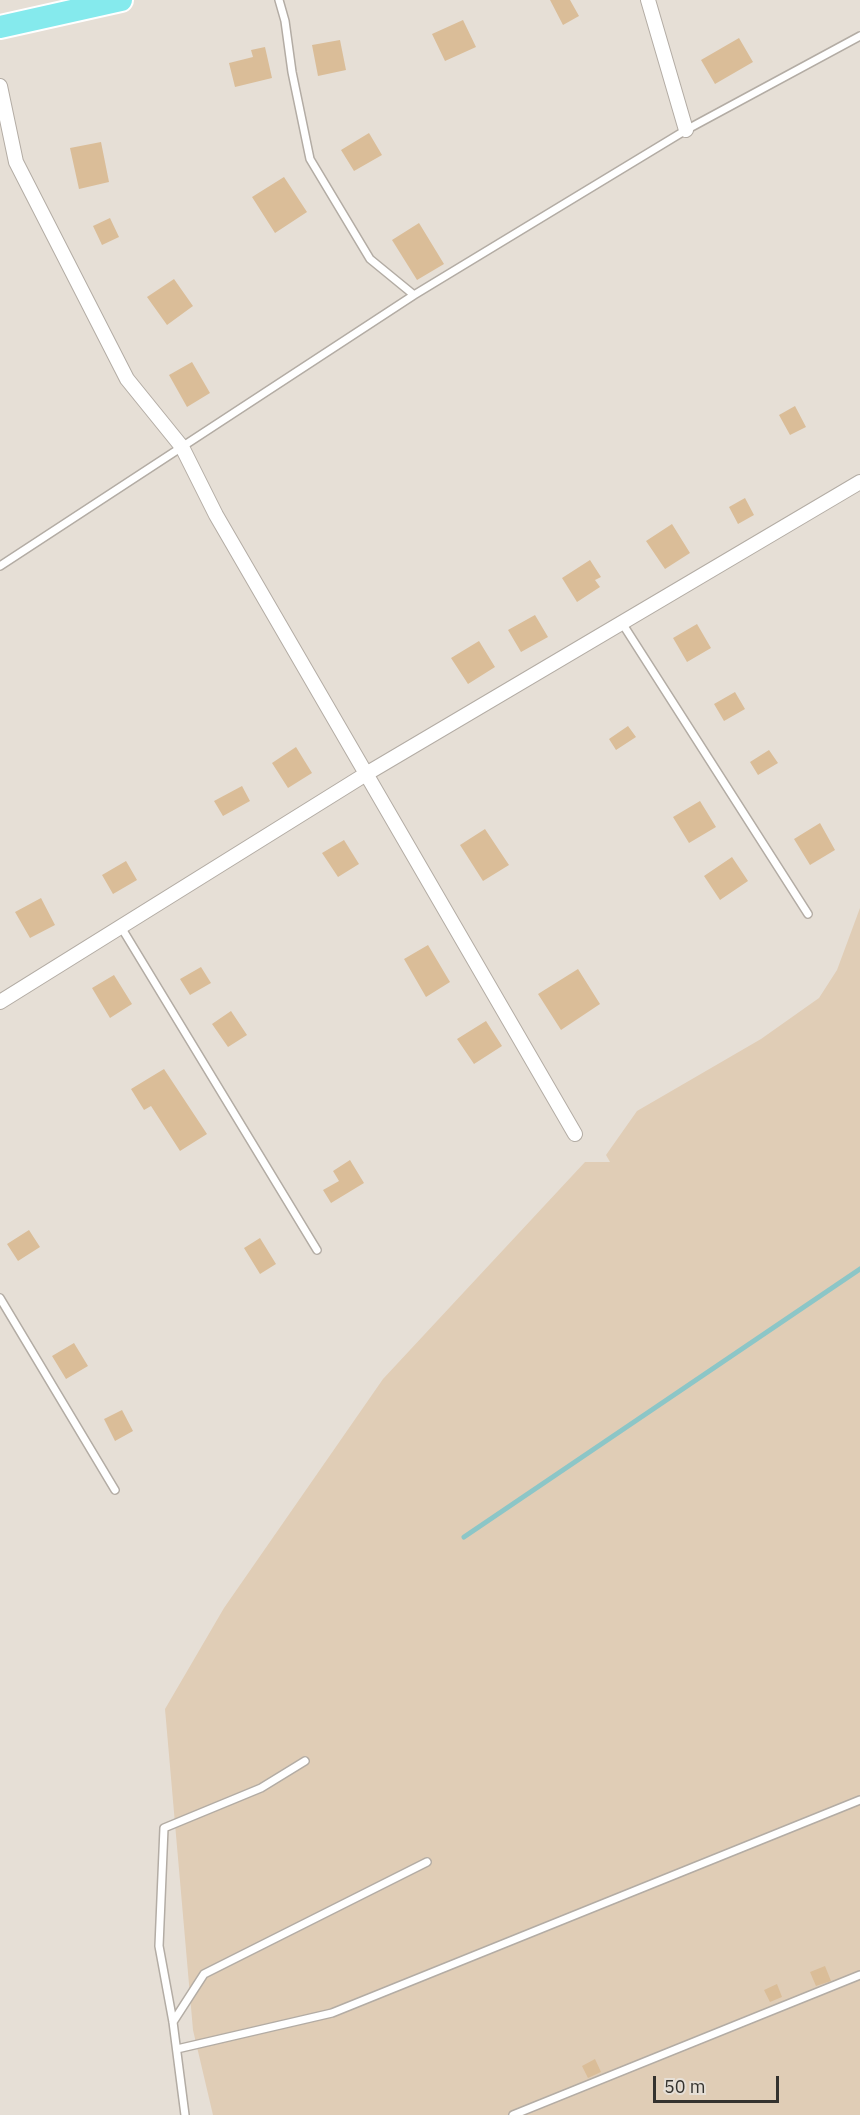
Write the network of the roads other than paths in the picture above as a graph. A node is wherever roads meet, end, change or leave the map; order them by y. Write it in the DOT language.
graph roads {
  1 [pos="121,0"];
  2 [pos="279,0"];
  3 [pos="648,0"];
  4 [pos="0,27"];
  5 [pos="860,36"];
  6 [pos="0,86"];
  7 [pos="686,130"];
  8 [pos="414,295"];
  9 [pos="182,447"];
  10 [pos="860,482"];
  11 [pos="0,566"];
  12 [pos="622,623"];
  13 [pos="366,774"];
  14 [pos="808,914"];
  15 [pos="121,927"];
  16 [pos="0,1002"];
  17 [pos="574,1134"];
  18 [pos="317,1250"];
  19 [pos="0,1298"];
  20 [pos="116,1490"];
  21 [pos="305,1761"];
  22 [pos="860,1800"];
  23 [pos="427,1862"];
  24 [pos="860,1975"];
  25 [pos="173,2022"];
  26 [pos="177,2049"];
  27 [pos="185,2115"];
  28 [pos="513,2115"];
  1 -- 4 [label="main road"];
  2 -- 8 [label="lane"];
  3 -- 7 [label="street"];
  5 -- 7 [label="lane"];
  6 -- 9 [label="street"];
  7 -- 8 [label="lane"];
  8 -- 9 [label="lane"];
  9 -- 11 [label="lane"];
  9 -- 13 [label="street"];
  10 -- 12 [label="street"];
  12 -- 13 [label="street"];
  12 -- 14 [label="lane"];
  13 -- 15 [label="street"];
  13 -- 17 [label="street"];
  15 -- 16 [label="street"];
  15 -- 18 [label="lane"];
  19 -- 20 [label="lane"];
  21 -- 25 [label="lane"];
  22 -- 26 [label="lane"];
  23 -- 25 [label="lane"];
  24 -- 28 [label="lane"];
  25 -- 26 [label="lane"];
  26 -- 27 [label="lane"];
}
